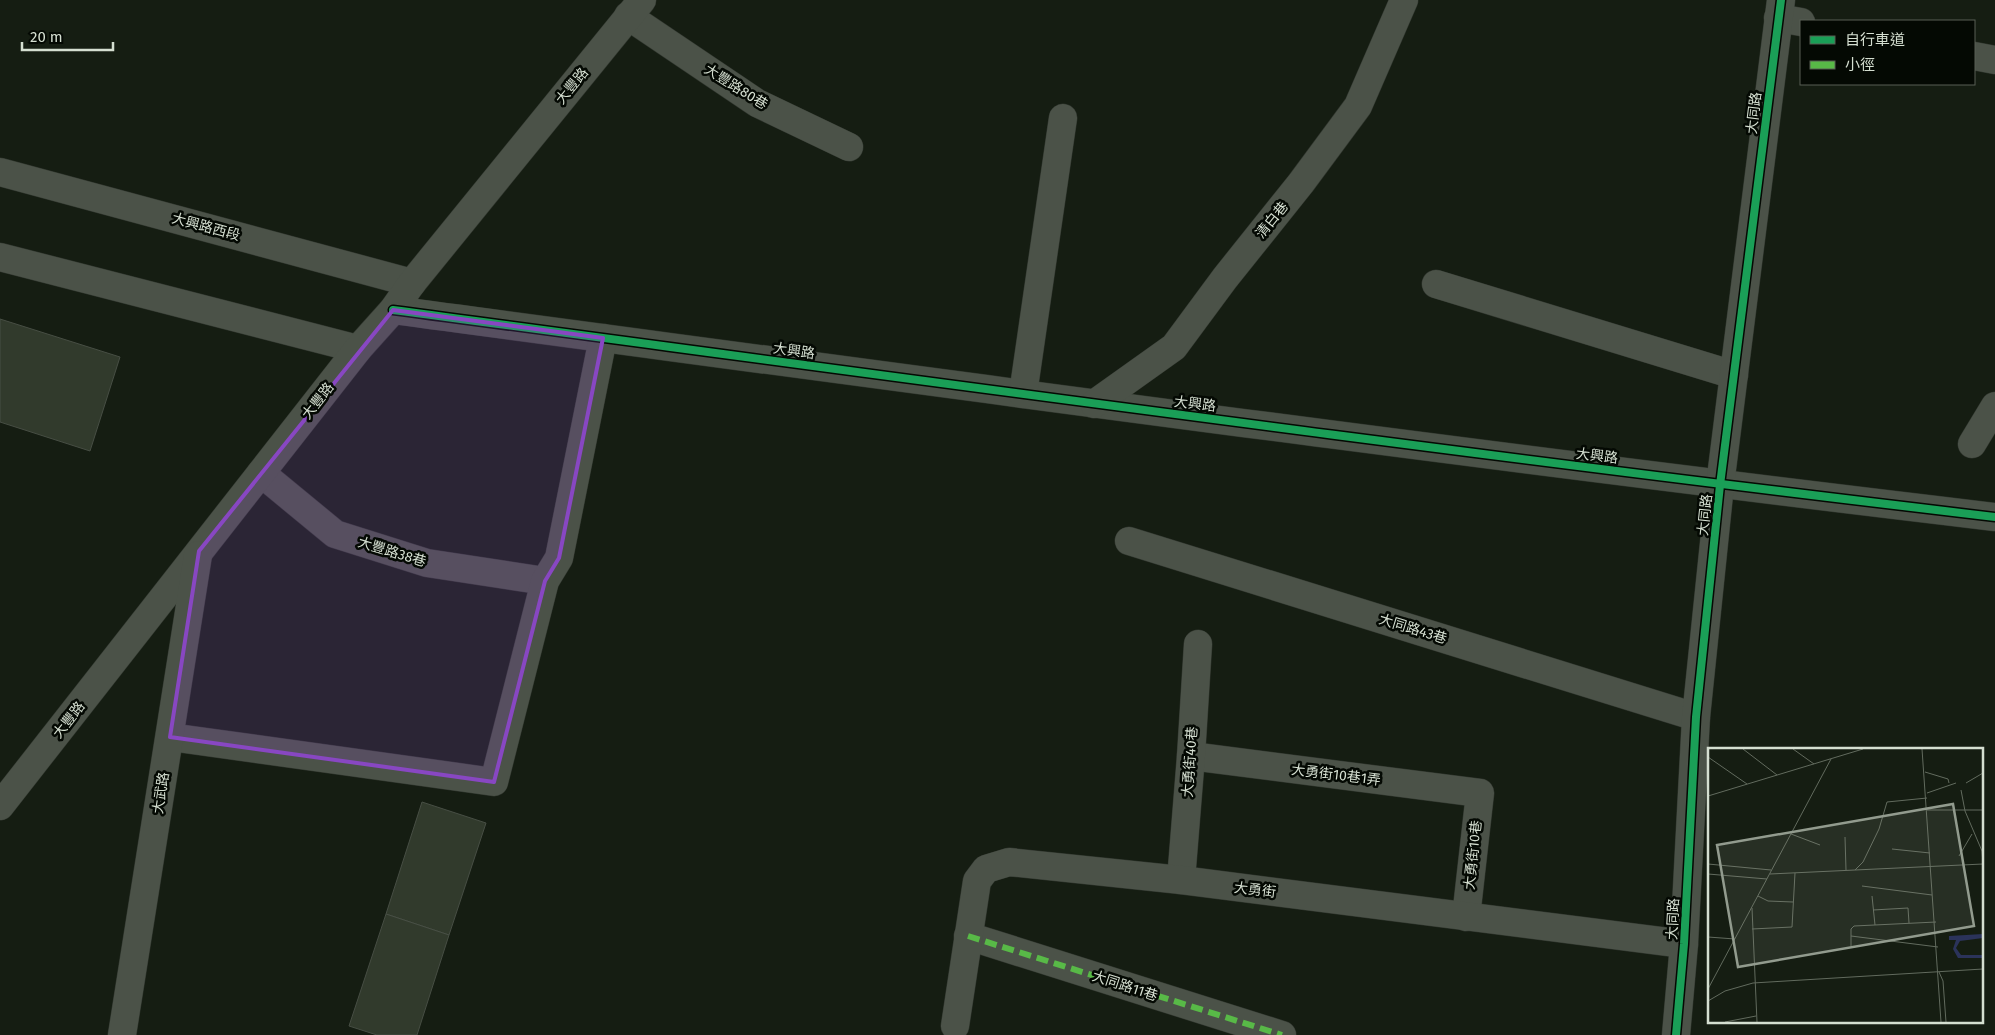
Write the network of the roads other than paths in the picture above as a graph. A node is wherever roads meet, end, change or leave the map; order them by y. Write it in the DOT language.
graph roads {
  1 [pos="1404,0"];
  2 [pos="635,8"];
  3 [pos="1787,13"];
  4 [pos="1975,56"];
  5 [pos="1995,60"];
  6 [pos="1063,118"];
  7 [pos="850,147"];
  8 [pos="0,172"];
  9 [pos="0,257"];
  10 [pos="412,283"];
  11 [pos="1436,284"];
  12 [pos="393,310"];
  13 [pos="603,338"];
  14 [pos="358,349"];
  15 [pos="1734,375"];
  16 [pos="1023,394"];
  17 [pos="1094,404"];
  18 [pos="1995,406"];
  19 [pos="1972,444"];
  20 [pos="261,473"];
  21 [pos="1720,485"];
  22 [pos="1995,517"];
  23 [pos="1129,541"];
  24 [pos="199,551"];
  25 [pos="545,581"];
  26 [pos="1198,644"];
  27 [pos="1696,717"];
  28 [pos="170,737"];
  29 [pos="1191,756"];
  30 [pos="1480,793"];
  31 [pos="3,798"];
  32 [pos="1181,880"];
  33 [pos="1466,917"];
  34 [pos="968,936"];
  35 [pos="1684,944"];
  36 [pos="955,1026"];
  37 [pos="122,1035"];
  38 [pos="1282,1035"];
  39 [pos="1676,1035"];
  1 -- 17 [label="street, 清白巷"];
  2 -- 7 [label="street, 大豐路80巷"];
  2 -- 10 [label="street, 大豐路"];
  3 -- 15 [label="street, 大同路"];
  4 -- 5 [label="street"];
  6 -- 16 [label="street"];
  8 -- 10 [label="street, 大興路西段"];
  9 -- 14 [label="street"];
  10 -- 12 [label="street, 大豐路"];
  11 -- 15 [label="street"];
  12 -- 13 [label="street, 大興路"];
  12 -- 14 [label="street, 大豐路"];
  13 -- 16 [label="street, 大興路"];
  13 -- 25 [label="street"];
  14 -- 20 [label="street, 大豐路"];
  15 -- 21 [label="street, 大同路"];
  16 -- 17 [label="street, 大興路"];
  17 -- 21 [label="street, 大興路"];
  18 -- 19 [label="street"];
  20 -- 24 [label="street, 大豐路"];
  20 -- 25 [label="street, 大豐路38巷"];
  21 -- 22 [label="street, 大興路"];
  21 -- 27 [label="street, 大同路"];
  23 -- 27 [label="street, 大同路43巷"];
  24 -- 28 [label="street, 大武路"];
  24 -- 31 [label="street, 大豐路"];
  25 -- 28 [label="street"];
  26 -- 29 [label="street, 大勇街40巷"];
  27 -- 35 [label="street, 大同路"];
  28 -- 37 [label="street, 大武路"];
  29 -- 30 [label="street, 大勇街10巷1弄"];
  29 -- 32 [label="street, 大勇街40巷"];
  30 -- 33 [label="street, 大勇街10巷"];
  32 -- 33 [label="street, 大勇街"];
  32 -- 34 [label="street, 大勇街"];
  33 -- 35 [label="street, 大勇街"];
  34 -- 36 [label="street, 大勇街"];
  34 -- 38 [label="street, 大同路11巷"];
  35 -- 39 [label="street, 大同路"];
}
